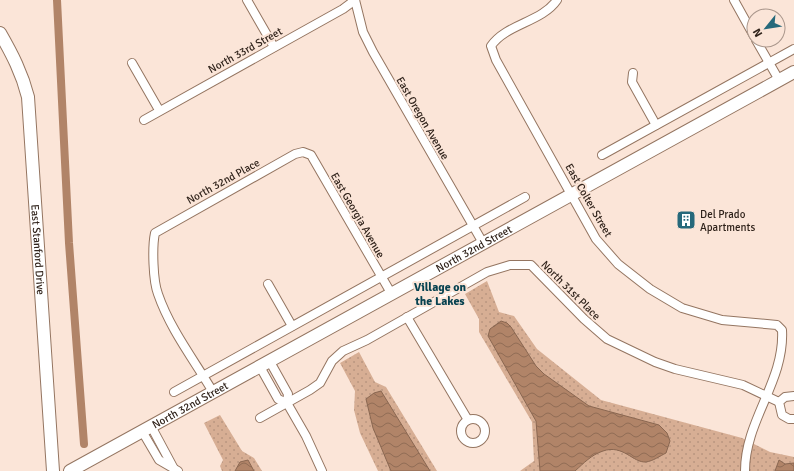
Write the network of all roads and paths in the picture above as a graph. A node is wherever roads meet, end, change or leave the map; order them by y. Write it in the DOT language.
graph roads {
  1 [pos="247,0"];
  2 [pos="355,0"];
  3 [pos="557,0"];
  4 [pos="734,0"];
  5 [pos="746,22"];
  6 [pos="0,33"];
  7 [pos="274,47"];
  8 [pos="761,48"];
  9 [pos="794,49"];
  10 [pos="132,63"];
  11 [pos="769,63"];
  12 [pos="794,72"];
  13 [pos="632,73"];
  14 [pos="779,80"];
  15 [pos="159,110"];
  16 [pos="144,120"];
  17 [pos="656,125"];
  18 [pos="303,152"];
  19 [pos="602,155"];
  20 [pos="571,194"];
  21 [pos="525,197"];
  22 [pos="473,226"];
  23 [pos="482,243"];
  24 [pos="381,277"];
  25 [pos="268,284"];
  26 [pos="391,293"];
  27 [pos="408,316"];
  28 [pos="292,326"];
  29 [pos="264,363"];
  30 [pos="203,376"];
  31 [pos="283,385"];
  32 [pos="274,390"];
  33 [pos="174,392"];
  34 [pos="213,392"];
  35 [pos="794,395"];
  36 [pos="766,396"];
  37 [pos="779,402"];
  38 [pos="287,404"];
  39 [pos="260,418"];
  40 [pos="794,419"];
  41 [pos="468,420"];
  42 [pos="146,428"];
  43 [pos="175,469"];
  44 [pos="71,470"];
  45 [pos="53,471"];
  46 [pos="322,471"];
  47 [pos="745,471"];
  1 -- 7 [label="street"];
  2 -- 7 [label="street, North 33rd Street"];
  2 -- 22 [label="street, East Oregon Avenue"];
  3 -- 20 [label="street, East Colter Street"];
  4 -- 5 [label="street"];
  6 -- 45 [label="main road, East Stanford Drive"];
  7 -- 15 [label="street, North 33rd Street"];
  8 -- 11 [label="street"];
  9 -- 11 [label="street"];
  10 -- 15 [label="street"];
  11 -- 14 [label="street"];
  11 -- 17 [label="street"];
  12 -- 14 [label="main road, North 32nd Street"];
  13 -- 17 [label="street"];
  14 -- 20 [label="main road, North 32nd Street"];
  15 -- 16 [label="street, North 33rd Street"];
  17 -- 19 [label="street"];
  18 -- 24 [label="street, East Georgia Avenue"];
  18 -- 30 [label="street, North 32nd Place"];
  20 -- 23 [label="main road, North 32nd Street"];
  20 -- 36 [label="street, East Colter Street"];
  21 -- 22 [label="street, North 32nd Street"];
  22 -- 23 [label="street, East Oregon Avenue"];
  22 -- 24 [label="street, North 32nd Street"];
  23 -- 26 [label="main road, North 32nd Street"];
  24 -- 26 [label="street, East Georgia Avenue"];
  24 -- 28 [label="street, North 32nd Street"];
  25 -- 28 [label="street"];
  26 -- 29 [label="main road, North 32nd Street"];
  27 -- 36 [label="street, North 31st Place"];
  27 -- 38 [label="street, North 31st Place"];
  27 -- 41 [label="street"];
  28 -- 30 [label="street, North 32nd Street"];
  29 -- 31 [label="street"];
  29 -- 32 [label="street"];
  29 -- 34 [label="main road, North 32nd Street"];
  30 -- 33 [label="street, North 32nd Street"];
  30 -- 34 [label="street"];
  31 -- 32 [label="street"];
  31 -- 38 [label="street"];
  32 -- 38 [label="street"];
  34 -- 42 [label="main road, North 32nd Street"];
  35 -- 37 [label="street"];
  36 -- 37 [label="street, North 31st Place"];
  36 -- 47 [label="street, East Colter Street"];
  37 -- 40 [label="street"];
  38 -- 39 [label="street, North 31st Place"];
  38 -- 46 [label="street"];
  42 -- 43 [label="street"];
  42 -- 44 [label="main road, North 32nd Street"];
}
